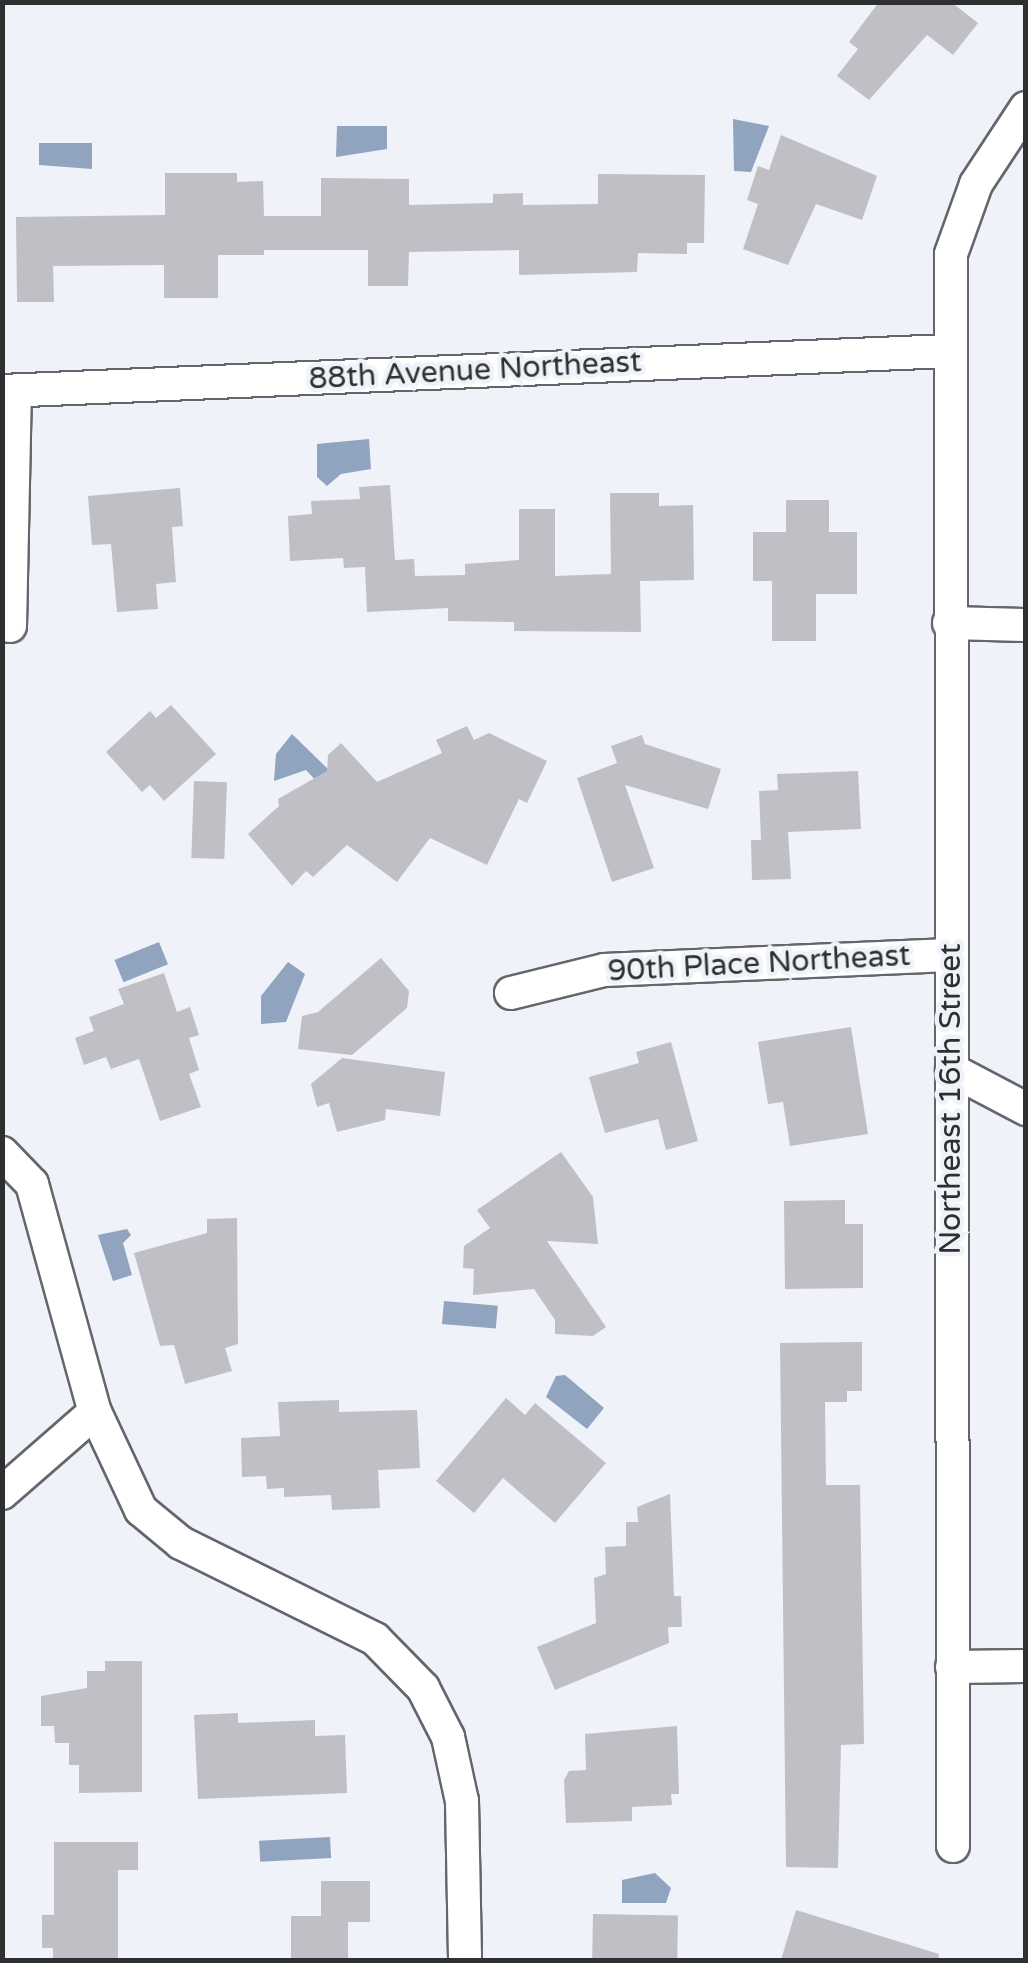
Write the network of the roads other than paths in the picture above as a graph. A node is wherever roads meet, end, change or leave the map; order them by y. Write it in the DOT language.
graph roads {
  1 [pos="1026,108"];
  2 [pos="948,351"];
  3 [pos="9,391"];
  4 [pos="949,623"];
  5 [pos="10,626"];
  6 [pos="1026,626"];
  7 [pos="950,955"];
  8 [pos="511,992"];
  9 [pos="952,1070"];
  10 [pos="1026,1108"];
  11 [pos="2,1153"];
  12 [pos="95,1412"];
  13 [pos="2,1493"];
  14 [pos="1026,1666"];
  15 [pos="952,1667"];
  16 [pos="952,1846"];
  17 [pos="465,1960"];
  1 -- 2 [label="street, Northeast 16th Street"];
  2 -- 3 [label="street, 88th Avenue Northeast"];
  2 -- 4 [label="street, Northeast 16th Street"];
  3 -- 5 [label="street"];
  4 -- 6 [label="street"];
  4 -- 7 [label="street, Northeast 16th Street"];
  7 -- 8 [label="street, 90th Place Northeast"];
  7 -- 9 [label="street, Northeast 16th Street"];
  9 -- 10 [label="street"];
  9 -- 15 [label="street, Northeast 16th Street"];
  11 -- 12 [label="street"];
  12 -- 13 [label="street"];
  12 -- 17 [label="street"];
  14 -- 15 [label="street"];
  15 -- 16 [label="street, Northeast 16th Street"];
}
